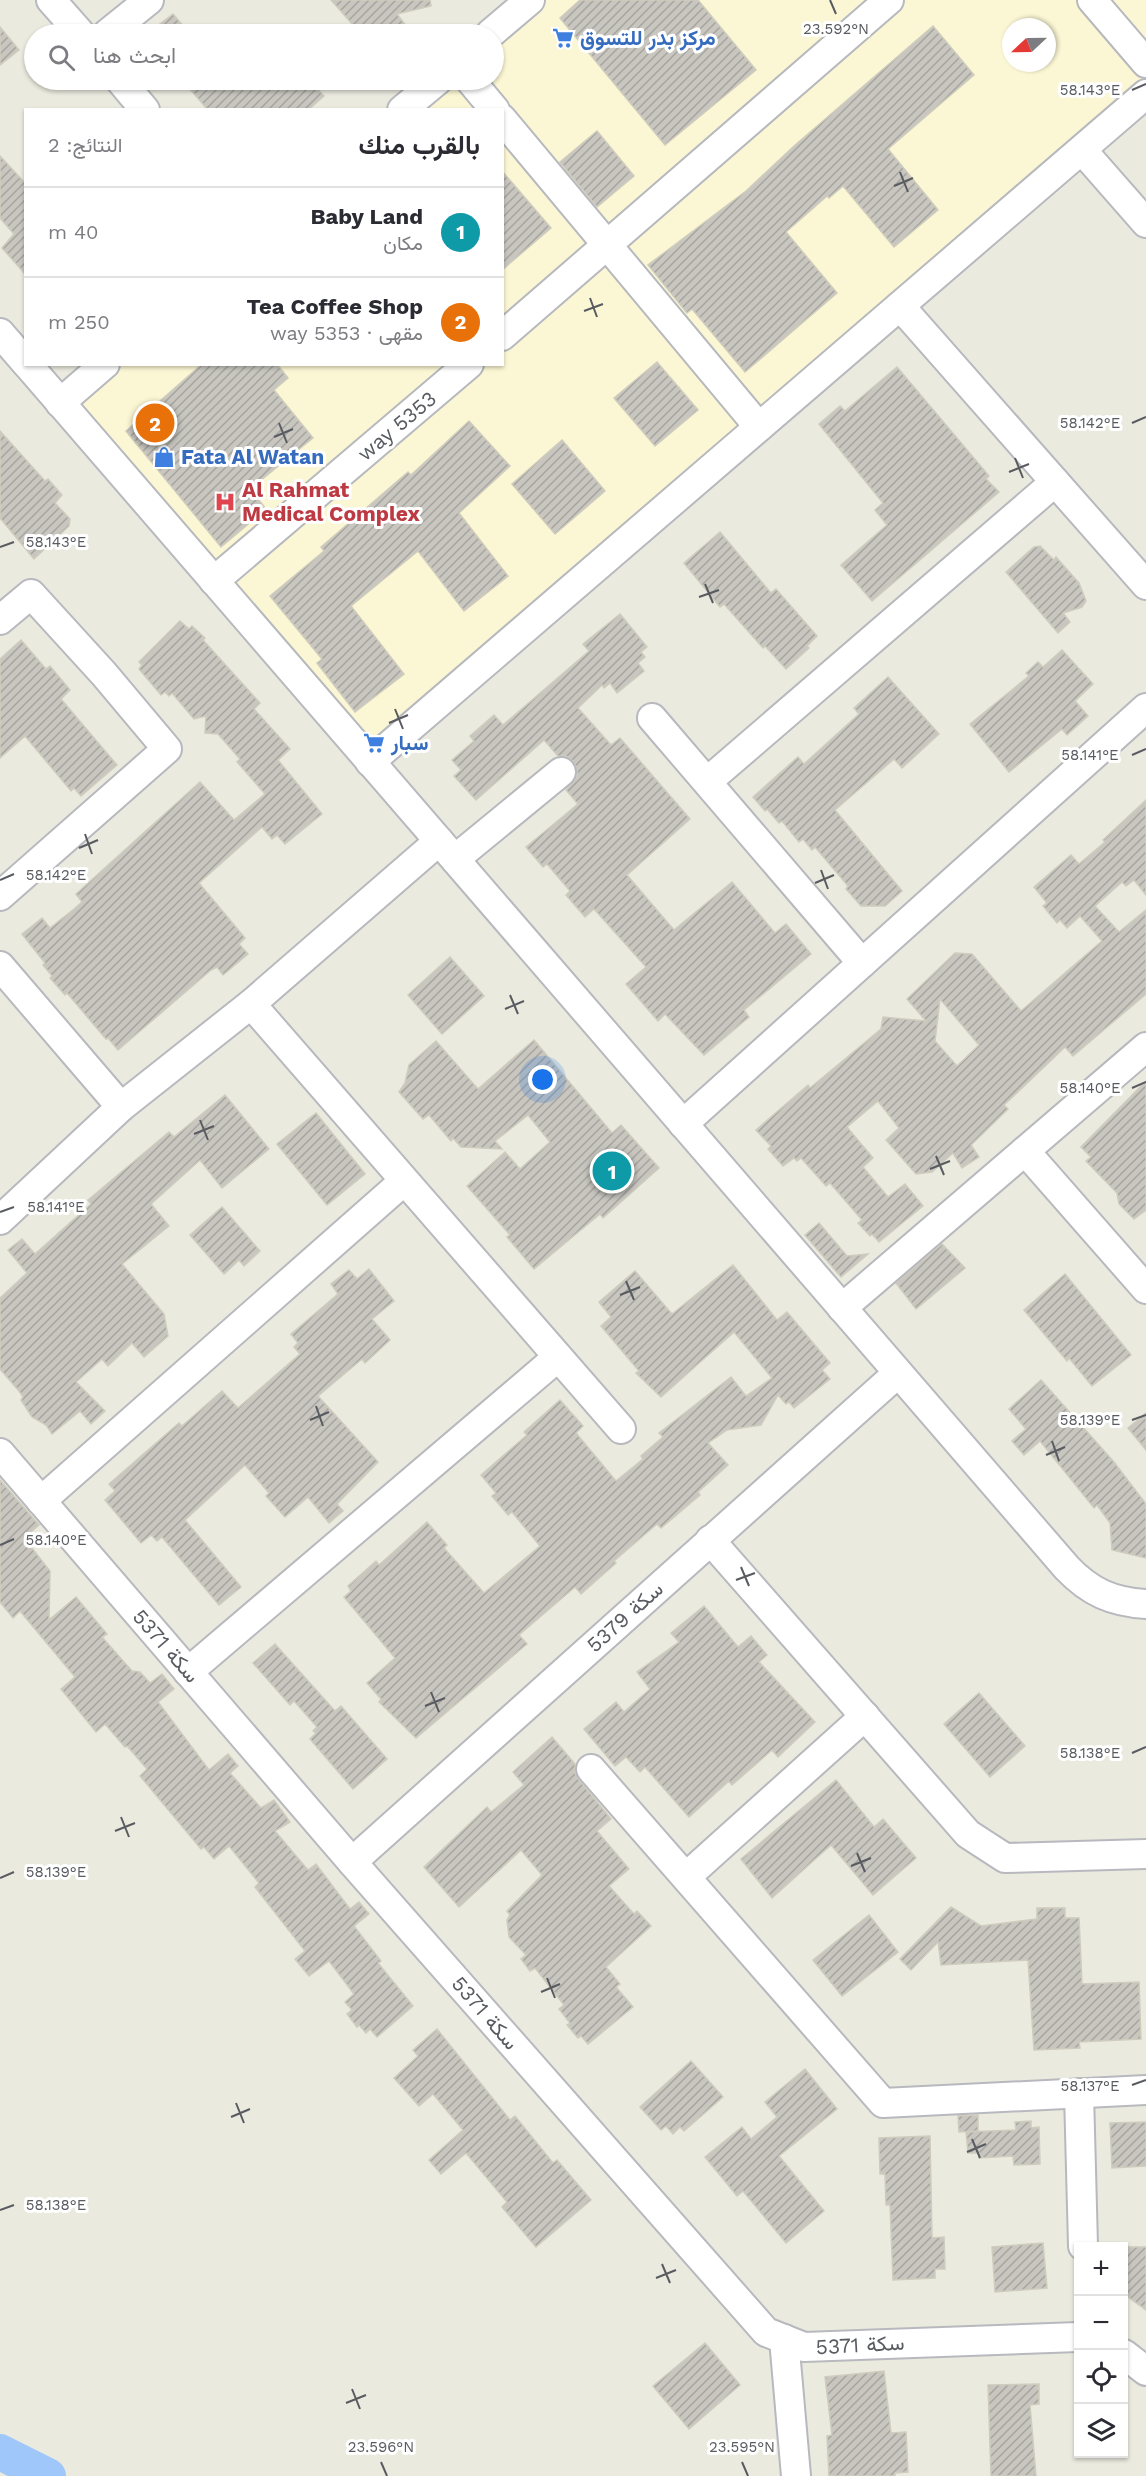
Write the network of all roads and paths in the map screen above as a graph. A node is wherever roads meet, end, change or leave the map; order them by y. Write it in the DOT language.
graph roads {
  1 [pos="51,0"];
  2 [pos="149,0"];
  3 [pos="530,0"];
  4 [pos="888,0"];
  5 [pos="1092,0"];
  6 [pos="72,24"];
  7 [pos="119,24"];
  8 [pos="502,24"];
  9 [pos="1146,63"];
  10 [pos="128,90"];
  11 [pos="426,90"];
  12 [pos="478,90"];
  13 [pos="1146,94"];
  14 [pos="143,108"];
  15 [pos="404,108"];
  16 [pos="493,108"];
  17 [pos="504,120"];
  18 [pos="1082,150"];
  19 [pos="1146,223"];
  20 [pos="609,246"];
  21 [pos="900,306"];
  22 [pos="0,333"];
  23 [pos="504,334"];
  24 [pos="24,362"];
  25 [pos="28,366"];
  26 [pos="103,366"];
  27 [pos="467,366"];
  28 [pos="60,403"];
  29 [pos="759,427"];
  30 [pos="1055,482"];
  31 [pos="214,581"];
  32 [pos="1146,585"];
  33 [pos="0,620"];
  34 [pos="1146,708"];
  35 [pos="652,718"];
  36 [pos="370,762"];
  37 [pos="561,772"];
  38 [pos="708,781"];
  39 [pos="447,850"];
  40 [pos="0,896"];
  41 [pos="862,963"];
  42 [pos="0,966"];
  43 [pos="251,1004"];
  44 [pos="1146,1047"];
  45 [pos="121,1107"];
  46 [pos="683,1124"];
  47 [pos="1025,1151"];
  48 [pos="404,1180"];
  49 [pos="0,1220"];
  50 [pos="1146,1289"];
  51 [pos="842,1308"];
  52 [pos="558,1357"];
  53 [pos="898,1373"];
  54 [pos="621,1429"];
  55 [pos="0,1453"];
  56 [pos="41,1501"];
  57 [pos="710,1540"];
  58 [pos="1146,1604"];
  59 [pos="188,1672"];
  60 [pos="865,1716"];
  61 [pos="591,1769"];
  62 [pos="1146,1854"];
  63 [pos="352,1862"];
  64 [pos="686,1877"];
  65 [pos="1146,2090"];
  66 [pos="1079,2092"];
  67 [pos="1083,2242"];
  68 [pos="1074,2337"];
  69 [pos="784,2339"];
  70 [pos="1128,2357"];
  71 [pos="1146,2371"];
  72 [pos="796,2476"];
  1 -- 6 [label="street"];
  2 -- 7 [label="street"];
  3 -- 8 [label="street"];
  4 -- 20 [label="street"];
  5 -- 9 [label="street"];
  10 -- 14 [label="street"];
  11 -- 15 [label="street"];
  12 -- 16 [label="street"];
  13 -- 18 [label="street"];
  17 -- 20 [label="street"];
  18 -- 19 [label="street"];
  18 -- 21 [label="street"];
  20 -- 23 [label="street"];
  20 -- 29 [label="street"];
  21 -- 29 [label="street"];
  21 -- 30 [label="street"];
  22 -- 24 [label="street"];
  25 -- 28 [label="street"];
  26 -- 28 [label="street"];
  27 -- 31 [label="street, way 5353"];
  28 -- 31 [label="street"];
  29 -- 36 [label="street"];
  30 -- 32 [label="street"];
  30 -- 38 [label="street"];
  31 -- 36 [label="street"];
  33 -- 40 [label="street"];
  34 -- 41 [label="street"];
  35 -- 38 [label="street"];
  36 -- 39 [label="street"];
  37 -- 39 [label="street"];
  38 -- 41 [label="street"];
  39 -- 43 [label="street"];
  39 -- 46 [label="street"];
  41 -- 46 [label="street"];
  42 -- 45 [label="street"];
  43 -- 45 [label="street"];
  43 -- 48 [label="street"];
  44 -- 47 [label="street"];
  45 -- 49 [label="street"];
  46 -- 51 [label="street"];
  47 -- 50 [label="street"];
  47 -- 51 [label="street"];
  48 -- 52 [label="street"];
  48 -- 56 [label="street"];
  51 -- 53 [label="street"];
  52 -- 54 [label="street"];
  52 -- 59 [label="street"];
  53 -- 57 [label="street, سكة 5379"];
  53 -- 58 [label="street"];
  55 -- 56 [label="street, سكة 5371"];
  56 -- 59 [label="street, سكة 5371"];
  57 -- 60 [label="street"];
  57 -- 63 [label="street, سكة 5379"];
  59 -- 63 [label="street, سكة 5371"];
  60 -- 62 [label="street"];
  60 -- 64 [label="street"];
  61 -- 64 [label="street"];
  63 -- 69 [label="street, سكة 5371"];
  64 -- 66 [label="street"];
  65 -- 66 [label="street"];
  66 -- 67 [label="street"];
  68 -- 69 [label="street, سكة 5371"];
  69 -- 72 [label="street"];
  70 -- 71 [label="street"];
}
